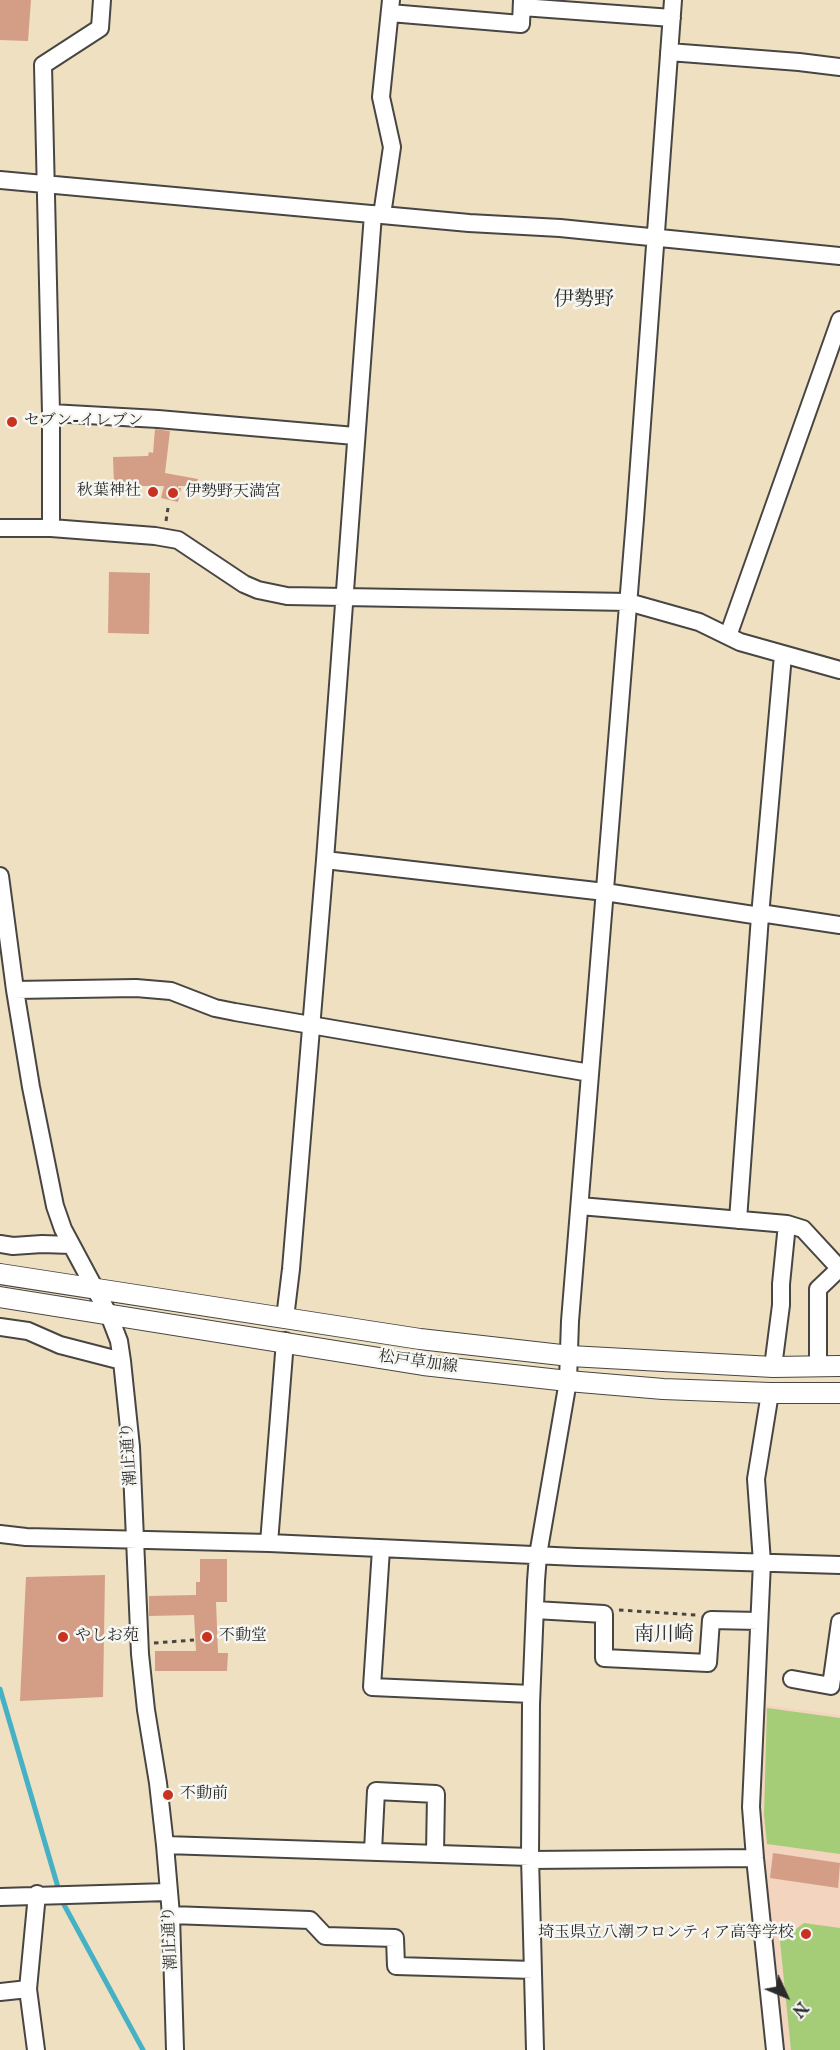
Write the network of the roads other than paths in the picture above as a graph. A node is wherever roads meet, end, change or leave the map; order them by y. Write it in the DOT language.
graph roads {
  1 [pos="102,0"];
  2 [pos="673,0"];
  3 [pos="522,4"];
  4 [pos="391,7"];
  5 [pos="672,18"];
  6 [pos="669,51"];
  7 [pos="840,67"];
  8 [pos="0,180"];
  9 [pos="45,184"];
  10 [pos="377,214"];
  11 [pos="655,238"];
  12 [pos="840,256"];
  13 [pos="840,320"];
  14 [pos="51,413"];
  15 [pos="356,436"];
  16 [pos="0,528"];
  17 [pos="51,528"];
  18 [pos="344,598"];
  19 [pos="627,602"];
  20 [pos="728,636"];
  21 [pos="783,655"];
  22 [pos="840,670"];
  23 [pos="325,860"];
  24 [pos="0,876"];
  25 [pos="605,892"];
  26 [pos="760,915"];
  27 [pos="840,925"];
  28 [pos="15,990"];
  29 [pos="310,1026"];
  30 [pos="590,1073"];
  31 [pos="580,1206"];
  32 [pos="738,1220"];
  33 [pos="787,1224"];
  34 [pos="0,1244"];
  35 [pos="70,1245"];
  36 [pos="840,1269"];
  37 [pos="0,1274"];
  38 [pos="96,1289"];
  39 [pos="0,1297"];
  40 [pos="109,1315"];
  41 [pos="285,1318"];
  42 [pos="0,1327"];
  43 [pos="285,1341"];
  44 [pos="570,1356"];
  45 [pos="122,1361"];
  46 [pos="773,1366"];
  47 [pos="818,1366"];
  48 [pos="840,1366"];
  49 [pos="568,1382"];
  50 [pos="840,1393"];
  51 [pos="770,1394"];
  52 [pos="0,1534"];
  53 [pos="134,1539"];
  54 [pos="269,1543"];
  55 [pos="381,1549"];
  56 [pos="538,1555"];
  57 [pos="762,1562"];
  58 [pos="840,1565"];
  59 [pos="535,1610"];
  60 [pos="759,1622"];
  61 [pos="840,1622"];
  62 [pos="792,1679"];
  63 [pos="531,1694"];
  64 [pos="165,1845"];
  65 [pos="373,1851"];
  66 [pos="435,1854"];
  67 [pos="754,1858"];
  68 [pos="530,1859"];
  69 [pos="168,1892"];
  70 [pos="37,1894"];
  71 [pos="0,1897"];
  72 [pos="171,1915"];
  73 [pos="533,1970"];
  74 [pos="28,1989"];
  75 [pos="0,1992"];
  76 [pos="36,2050"];
  77 [pos="175,2050"];
  78 [pos="535,2050"];
  79 [pos="775,2050"];
  1 -- 9 [label="street"];
  2 -- 5 [label="street"];
  3 -- 4 [label="street"];
  3 -- 5 [label="street"];
  4 -- 10 [label="street"];
  5 -- 6 [label="street"];
  6 -- 7 [label="street"];
  6 -- 11 [label="street"];
  8 -- 9 [label="street"];
  9 -- 10 [label="street"];
  9 -- 14 [label="street"];
  10 -- 11 [label="street"];
  10 -- 15 [label="street"];
  11 -- 12 [label="street"];
  11 -- 19 [label="street"];
  13 -- 20 [label="street"];
  14 -- 15 [label="street"];
  14 -- 17 [label="street"];
  15 -- 18 [label="street"];
  16 -- 17 [label="street"];
  17 -- 18 [label="street"];
  18 -- 19 [label="street"];
  18 -- 23 [label="street"];
  19 -- 20 [label="street"];
  19 -- 25 [label="street"];
  20 -- 21 [label="street"];
  21 -- 22 [label="street"];
  21 -- 26 [label="street"];
  23 -- 25 [label="street"];
  23 -- 29 [label="street"];
  24 -- 28 [label="street, 潮止通り"];
  25 -- 26 [label="street"];
  25 -- 30 [label="street"];
  26 -- 27 [label="street"];
  26 -- 32 [label="street"];
  28 -- 29 [label="street"];
  28 -- 35 [label="street, 潮止通り"];
  29 -- 30 [label="street"];
  29 -- 41 [label="street"];
  30 -- 31 [label="street"];
  31 -- 32 [label="street"];
  31 -- 44 [label="street"];
  32 -- 33 [label="street"];
  33 -- 36 [label="street"];
  33 -- 46 [label="street"];
  34 -- 35 [label="street"];
  35 -- 38 [label="street, 潮止通り"];
  36 -- 47 [label="street"];
  37 -- 38 [label="main road, 松戸草加線"];
  38 -- 40 [label="street, 潮止通り"];
  38 -- 41 [label="main road, 松戸草加線"];
  39 -- 40 [label="main road, 松戸草加線"];
  40 -- 43 [label="main road, 松戸草加線"];
  40 -- 45 [label="street, 潮止通り"];
  41 -- 44 [label="main road, 松戸草加線"];
  42 -- 45 [label="street"];
  43 -- 49 [label="main road, 松戸草加線"];
  43 -- 54 [label="street"];
  44 -- 46 [label="main road, 松戸草加線"];
  44 -- 49 [label="street"];
  45 -- 53 [label="street, 潮止通り"];
  46 -- 47 [label="main road, 松戸草加線"];
  47 -- 48 [label="main road, 松戸草加線"];
  49 -- 51 [label="main road, 松戸草加線"];
  49 -- 56 [label="street"];
  50 -- 51 [label="main road, 松戸草加線"];
  51 -- 57 [label="street"];
  52 -- 53 [label="street"];
  53 -- 54 [label="street"];
  53 -- 64 [label="street, 潮止通り"];
  54 -- 55 [label="street"];
  55 -- 56 [label="street"];
  55 -- 63 [label="street"];
  56 -- 57 [label="street"];
  56 -- 59 [label="street"];
  57 -- 58 [label="street"];
  57 -- 60 [label="street"];
  59 -- 60 [label="street"];
  59 -- 63 [label="street"];
  60 -- 67 [label="street"];
  61 -- 62 [label="street"];
  63 -- 68 [label="street"];
  64 -- 65 [label="street"];
  64 -- 69 [label="street, 潮止通り"];
  65 -- 66 [label="street"];
  65 -- 66 [label="street"];
  66 -- 68 [label="street"];
  67 -- 68 [label="street"];
  67 -- 79 [label="street"];
  68 -- 73 [label="street"];
  69 -- 70 [label="street"];
  69 -- 72 [label="street, 潮止通り"];
  70 -- 71 [label="street"];
  70 -- 74 [label="street"];
  72 -- 73 [label="street"];
  72 -- 77 [label="street, 潮止通り"];
  73 -- 78 [label="street"];
  74 -- 75 [label="street"];
  74 -- 76 [label="street"];
}
